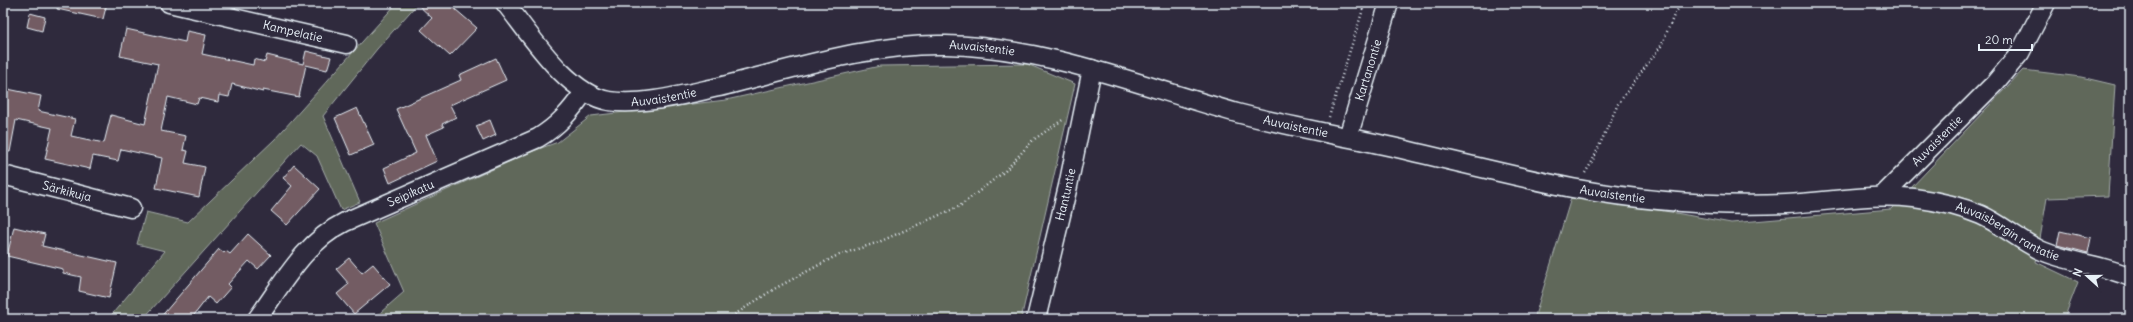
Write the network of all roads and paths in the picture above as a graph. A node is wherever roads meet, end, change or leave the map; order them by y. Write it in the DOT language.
graph roads {
  1 [pos="169,3"];
  2 [pos="505,3"];
  3 [pos="1365,3"];
  4 [pos="1389,3"];
  5 [pos="1683,3"];
  6 [pos="2046,3"];
  7 [pos="240,11"];
  8 [pos="347,44"];
  9 [pos="1092,69"];
  10 [pos="584,92"];
  11 [pos="1085,104"];
  12 [pos="1324,132"];
  13 [pos="1348,137"];
  14 [pos="3,175"];
  15 [pos="1572,188"];
  16 [pos="1882,196"];
  17 [pos="131,208"];
  18 [pos="2130,276"];
  19 [pos="257,319"];
  20 [pos="728,319"];
  21 [pos="1036,319"];
  1 -- 7 [label="street, Kampelatie"];
  2 -- 10 [label="street, Auvaistentie"];
  3 -- 12 [label="path"];
  4 -- 13 [label="street, Kartanontie"];
  5 -- 15 [label="path"];
  6 -- 16 [label="street, Auvaistentie"];
  7 -- 8 [label="street, Kampelatie"];
  9 -- 10 [label="street, Auvaistentie"];
  9 -- 11 [label="street, Hantuntie"];
  9 -- 12 [label="street, Auvaistentie"];
  10 -- 19 [label="street, Seipikatu"];
  11 -- 20 [label="path"];
  11 -- 21 [label="street, Hantuntie"];
  12 -- 13 [label="street, Auvaistentie"];
  13 -- 15 [label="street, Auvaistentie"];
  14 -- 17 [label="street, Särkikuja"];
  15 -- 16 [label="street, Auvaistentie"];
  16 -- 18 [label="street, Auvaisbergin rantatie"];
}
